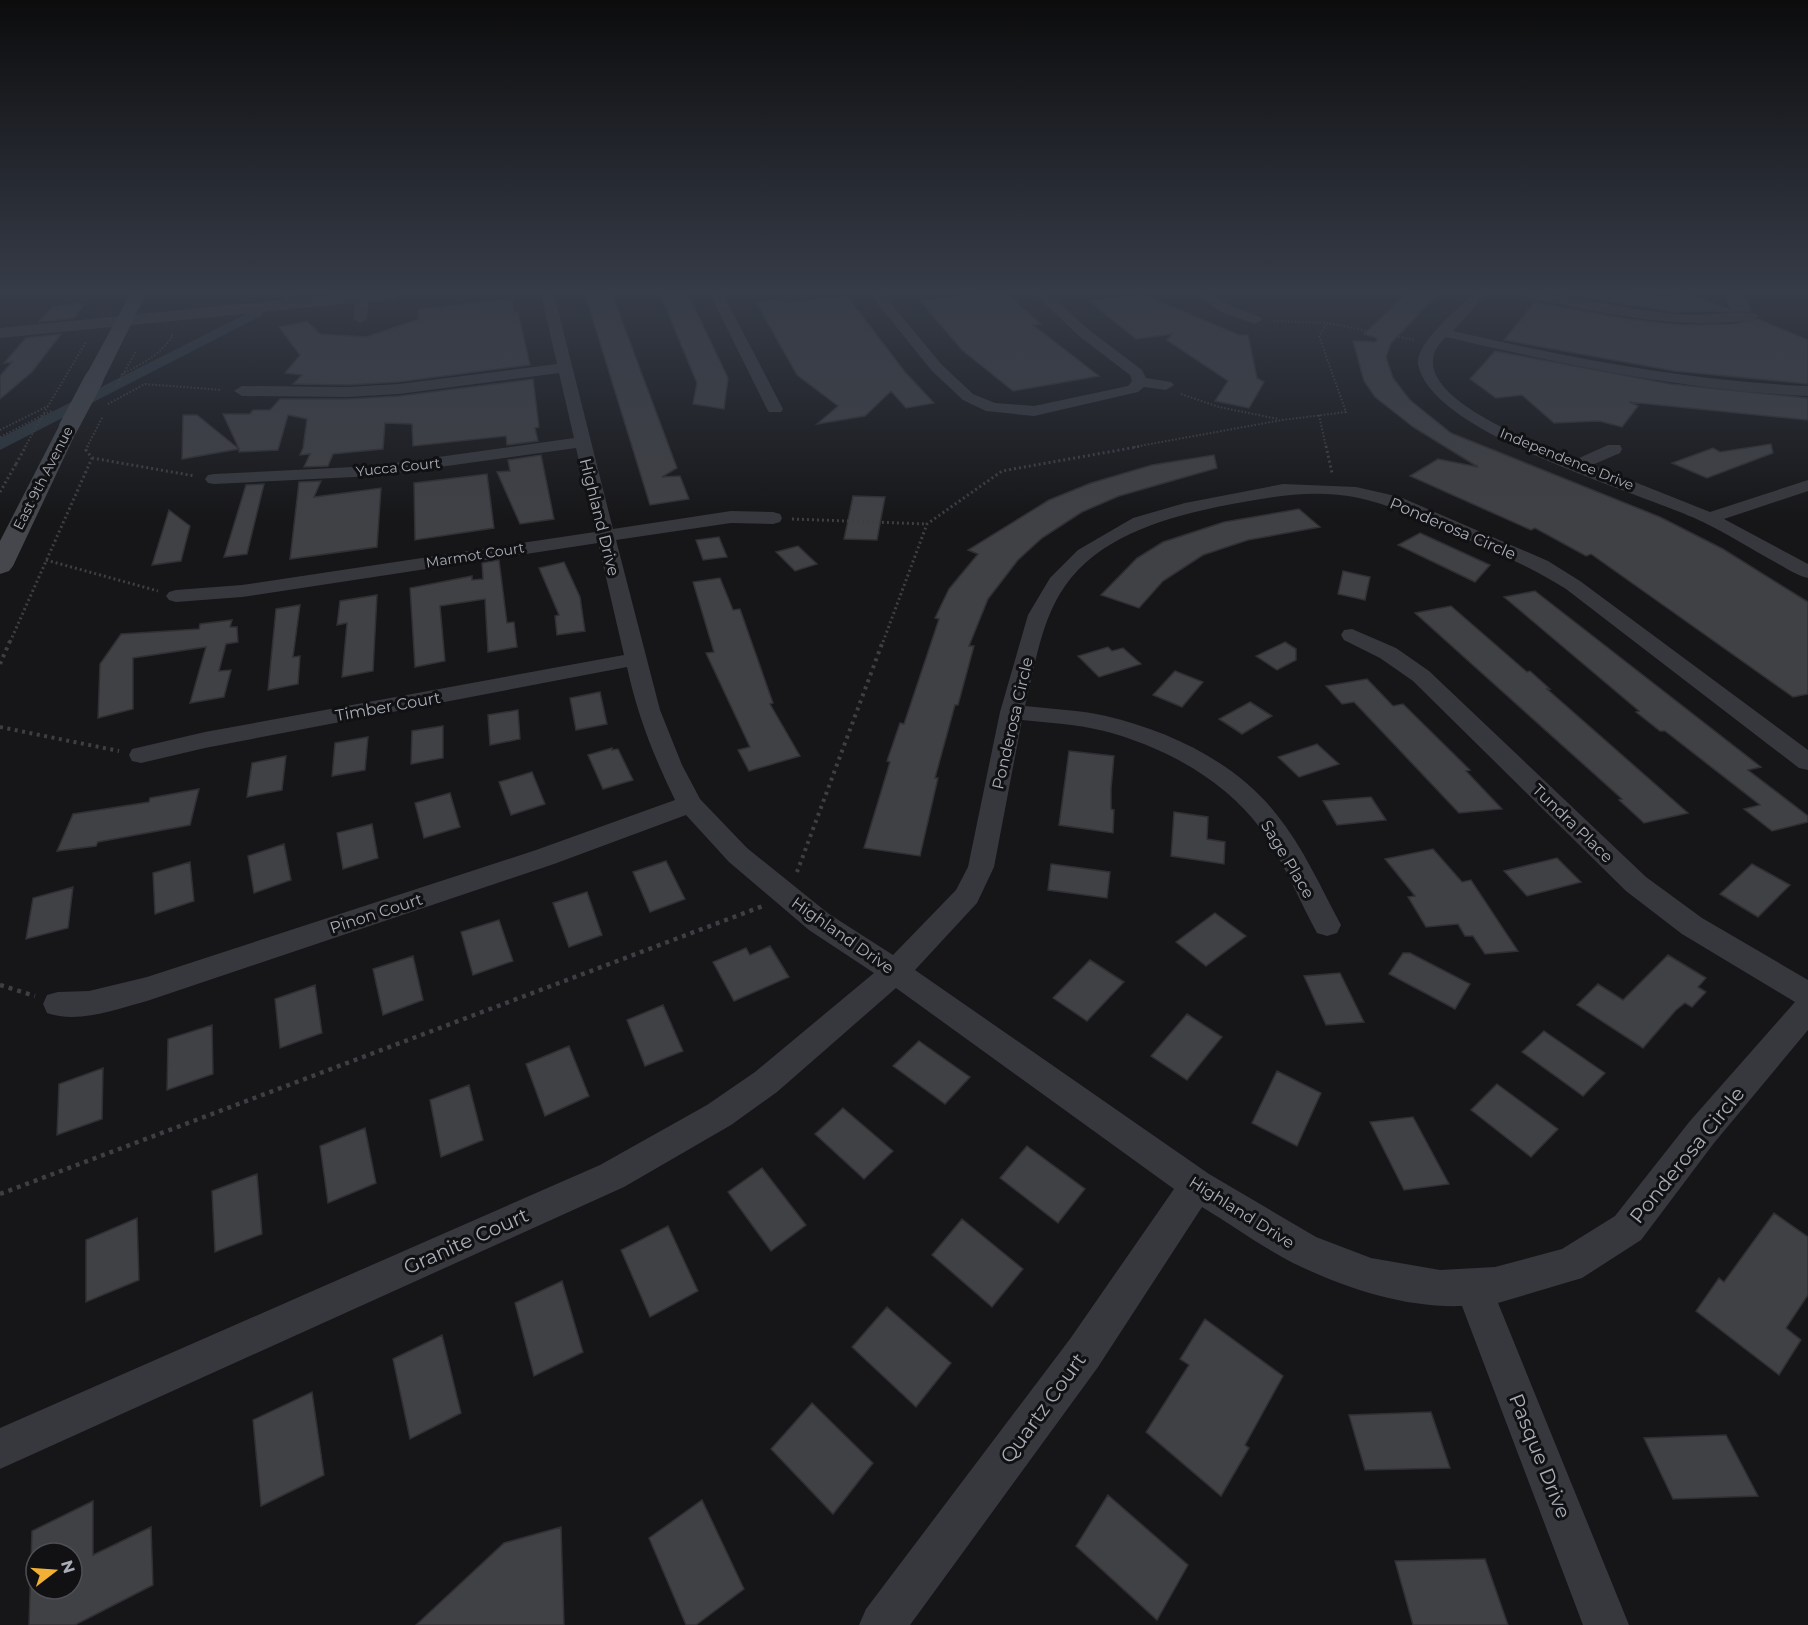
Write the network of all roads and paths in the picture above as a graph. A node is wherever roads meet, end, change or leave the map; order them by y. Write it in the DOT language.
graph roads {
  1 [pos="70,370"];
  2 [pos="99,370"];
  3 [pos="125,370"];
  4 [pos="548,370"];
  5 [pos="563,370"];
  6 [pos="755,370"];
  7 [pos="939,370"];
  8 [pos="1133,370"];
  9 [pos="1331,370"];
  10 [pos="1427,370"];
  11 [pos="1613,370"];
  12 [pos="1140,382"];
  13 [pos="1166,385"];
  14 [pos="114,390"];
  15 [pos="242,391"];
  16 [pos="1808,391"];
  17 [pos="111,397"];
  18 [pos="108,404"];
  19 [pos="48,406"];
  20 [pos="992,408"];
  21 [pos="775,409"];
  22 [pos="1318,415"];
  23 [pos="979,420"];
  24 [pos="1282,420"];
  25 [pos="0,430"];
  26 [pos="581,442"];
  27 [pos="1614,449"];
  28 [pos="92,458"];
  29 [pos="1579,465"];
  30 [pos="214,479"];
  31 [pos="1808,485"];
  32 [pos="1336,490"];
  33 [pos="0,492"];
  34 [pos="773,518"];
  35 [pos="1709,518"];
  36 [pos="927,525"];
  37 [pos="604,536"];
  38 [pos="46,560"];
  39 [pos="0,566"];
  40 [pos="1808,572"];
  41 [pos="176,596"];
  42 [pos="1352,634"];
  43 [pos="635,659"];
  44 [pos="0,663"];
  45 [pos="1012,712"];
  46 [pos="0,727"];
  47 [pos="141,755"];
  48 [pos="1808,762"];
  49 [pos="690,804"];
  50 [pos="788,897"];
  51 [pos="1327,926"];
  52 [pos="895,972"];
  53 [pos="0,984"];
  54 [pos="1808,995"];
  55 [pos="58,1004"];
  56 [pos="1808,1008"];
  57 [pos="1197,1185"];
  58 [pos="0,1194"];
  59 [pos="1473,1287"];
  60 [pos="0,1449"];
  61 [pos="882,1625"];
  62 [pos="1606,1625"];
  1 -- 19 [label="path"];
  2 -- 39 [label="main road, East 9th Avenue, bridge"];
  3 -- 14 [label="path, bridge"];
  4 -- 15 [label="street"];
  5 -- 26 [label="street, Highland Drive"];
  6 -- 21 [label="street"];
  7 -- 20 [label="street"];
  8 -- 12 [label="street"];
  9 -- 22 [label="path"];
  10 -- 29 [label="street, Independence Drive"];
  11 -- 16 [label="street"];
  12 -- 13 [label="street"];
  12 -- 20 [label="street"];
  13 -- 24 [label="path"];
  15 -- 18 [label="path"];
  17 -- 18 [label="path"];
  18 -- 28 [label="path"];
  19 -- 25 [label="path"];
  19 -- 33 [label="path, bridge"];
  20 -- 23 [label="street"];
  22 -- 24 [label="path"];
  22 -- 32 [label="path"];
  24 -- 36 [label="path"];
  26 -- 30 [label="street, Yucca Court"];
  26 -- 37 [label="street, Highland Drive"];
  27 -- 29 [label="street"];
  28 -- 30 [label="path"];
  28 -- 38 [label="path"];
  29 -- 35 [label="street, Independence Drive"];
  31 -- 35 [label="street"];
  32 -- 45 [label="street, Ponderosa Circle"];
  32 -- 48 [label="street, Ponderosa Circle"];
  34 -- 36 [label="path"];
  34 -- 37 [label="street, Marmot Court"];
  35 -- 40 [label="street, Independence Drive"];
  36 -- 50 [label="path"];
  37 -- 41 [label="street, Marmot Court"];
  37 -- 43 [label="street, Highland Drive"];
  38 -- 41 [label="path"];
  38 -- 44 [label="path"];
  42 -- 54 [label="street, Tundra Place"];
  43 -- 47 [label="street, Timber Court"];
  43 -- 49 [label="street, Highland Drive"];
  45 -- 51 [label="street, Sage Place"];
  45 -- 52 [label="street, Ponderosa Circle"];
  46 -- 47 [label="path"];
  49 -- 50 [label="street, Highland Drive"];
  49 -- 55 [label="street, Pinon Court"];
  50 -- 52 [label="street, Highland Drive"];
  50 -- 58 [label="path"];
  52 -- 57 [label="street, Highland Drive"];
  52 -- 60 [label="street, Granite Court"];
  53 -- 55 [label="path"];
  56 -- 59 [label="street, Ponderosa Circle"];
  57 -- 59 [label="street, Highland Drive"];
  57 -- 61 [label="street, Quartz Court"];
  59 -- 62 [label="street, Pasque Drive"];
}
